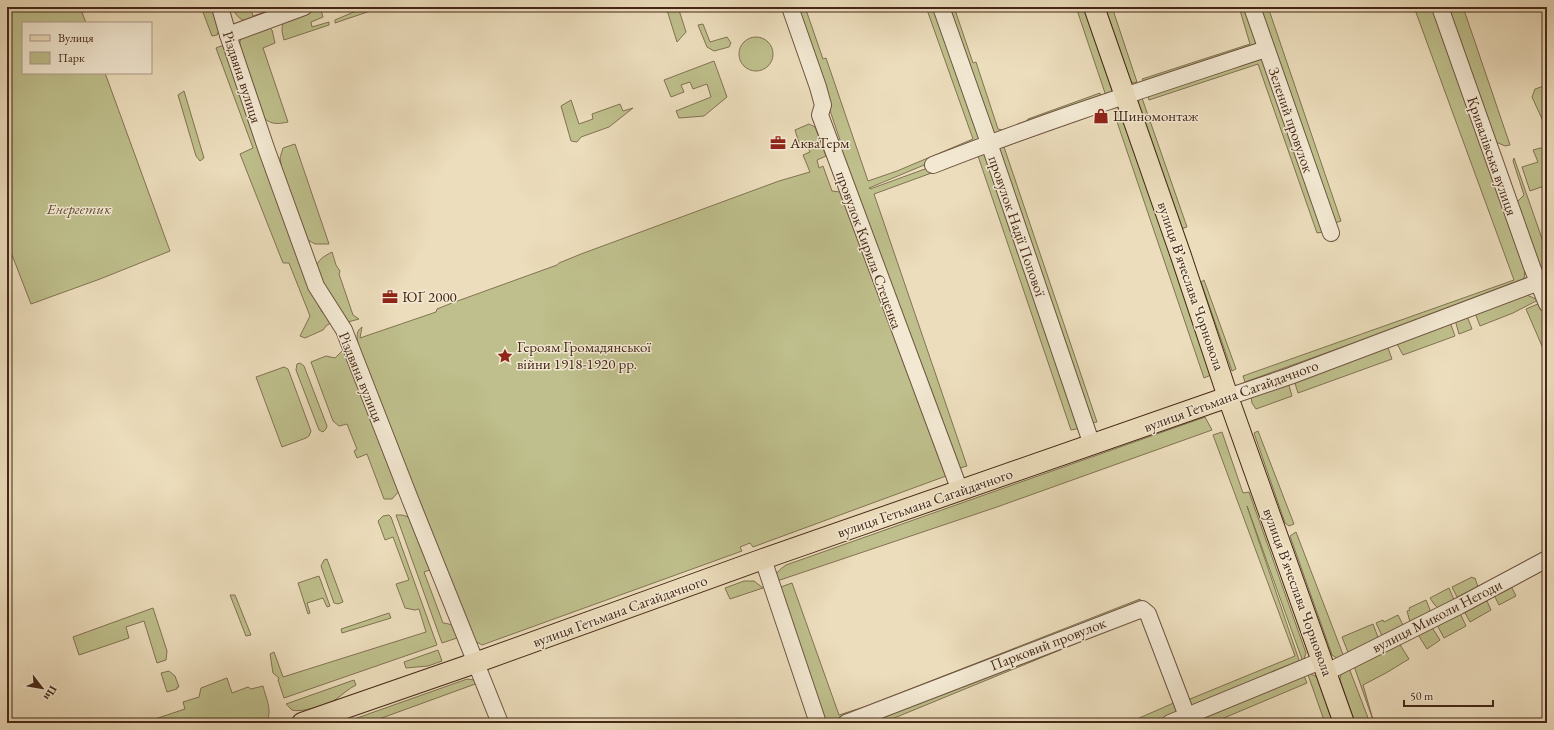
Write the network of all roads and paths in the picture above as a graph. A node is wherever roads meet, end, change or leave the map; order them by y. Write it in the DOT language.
graph roads {
  1 [pos="220,7"];
  2 [pos="304,7"];
  3 [pos="790,7"];
  4 [pos="941,7"];
  5 [pos="1094,7"];
  6 [pos="1252,7"];
  7 [pos="1440,7"];
  8 [pos="228,35"];
  9 [pos="1266,49"];
  10 [pos="1125,96"];
  11 [pos="989,143"];
  12 [pos="933,165"];
  13 [pos="1331,232"];
  14 [pos="1542,281"];
  15 [pos="1547,304"];
  16 [pos="1228,397"];
  17 [pos="1092,445"];
  18 [pos="960,491"];
  19 [pos="763,559"];
  20 [pos="1547,559"];
  21 [pos="475,663"];
  22 [pos="1325,666"];
  23 [pos="1187,716"];
  24 [pos="302,723"];
  25 [pos="500,723"];
  26 [pos="818,723"];
  27 [pos="846,723"];
  28 [pos="1170,723"];
  29 [pos="1344,723"];
  1 -- 8 [label="street, Різдвяна вулиця"];
  2 -- 8 [label="street"];
  3 -- 18 [label="street, провулок Кирила Стеценка"];
  4 -- 11 [label="street, провулок Надії Попової"];
  5 -- 10 [label="main road, вулиця Вʼячеслава Чорновола"];
  6 -- 9 [label="street, Зелений провулок"];
  7 -- 14 [label="street, Кривалівська вулиця"];
  8 -- 21 [label="street, Різдвяна вулиця"];
  9 -- 10 [label="street"];
  9 -- 13 [label="street, Зелений провулок"];
  10 -- 11 [label="street"];
  10 -- 16 [label="main road, вулиця Вʼячеслава Чорновола"];
  11 -- 12 [label="street"];
  11 -- 17 [label="street, провулок Надії Попової"];
  14 -- 15 [label="street, Кривалівська вулиця"];
  14 -- 16 [label="street, вулиця Гетьмана Сагайдачного"];
  16 -- 17 [label="main road, вулиця Гетьмана Сагайдачного"];
  16 -- 22 [label="main road, вулиця Вʼячеслава Чорновола"];
  17 -- 18 [label="main road, вулиця Гетьмана Сагайдачного"];
  18 -- 19 [label="main road, вулиця Гетьмана Сагайдачного"];
  19 -- 21 [label="main road, вулиця Гетьмана Сагайдачного"];
  19 -- 26 [label="street"];
  20 -- 22 [label="street, вулиця Миколи Негоди"];
  21 -- 24 [label="main road, вулиця Гетьмана Сагайдачного"];
  21 -- 25 [label="street, Різдвяна вулиця"];
  22 -- 23 [label="street, вулиця Миколи Негоди"];
  22 -- 29 [label="main road, вулиця Вʼячеслава Чорновола"];
  23 -- 27 [label="street, Парковий провулок"];
  23 -- 28 [label="street, вулиця Миколи Негоди"];
}
